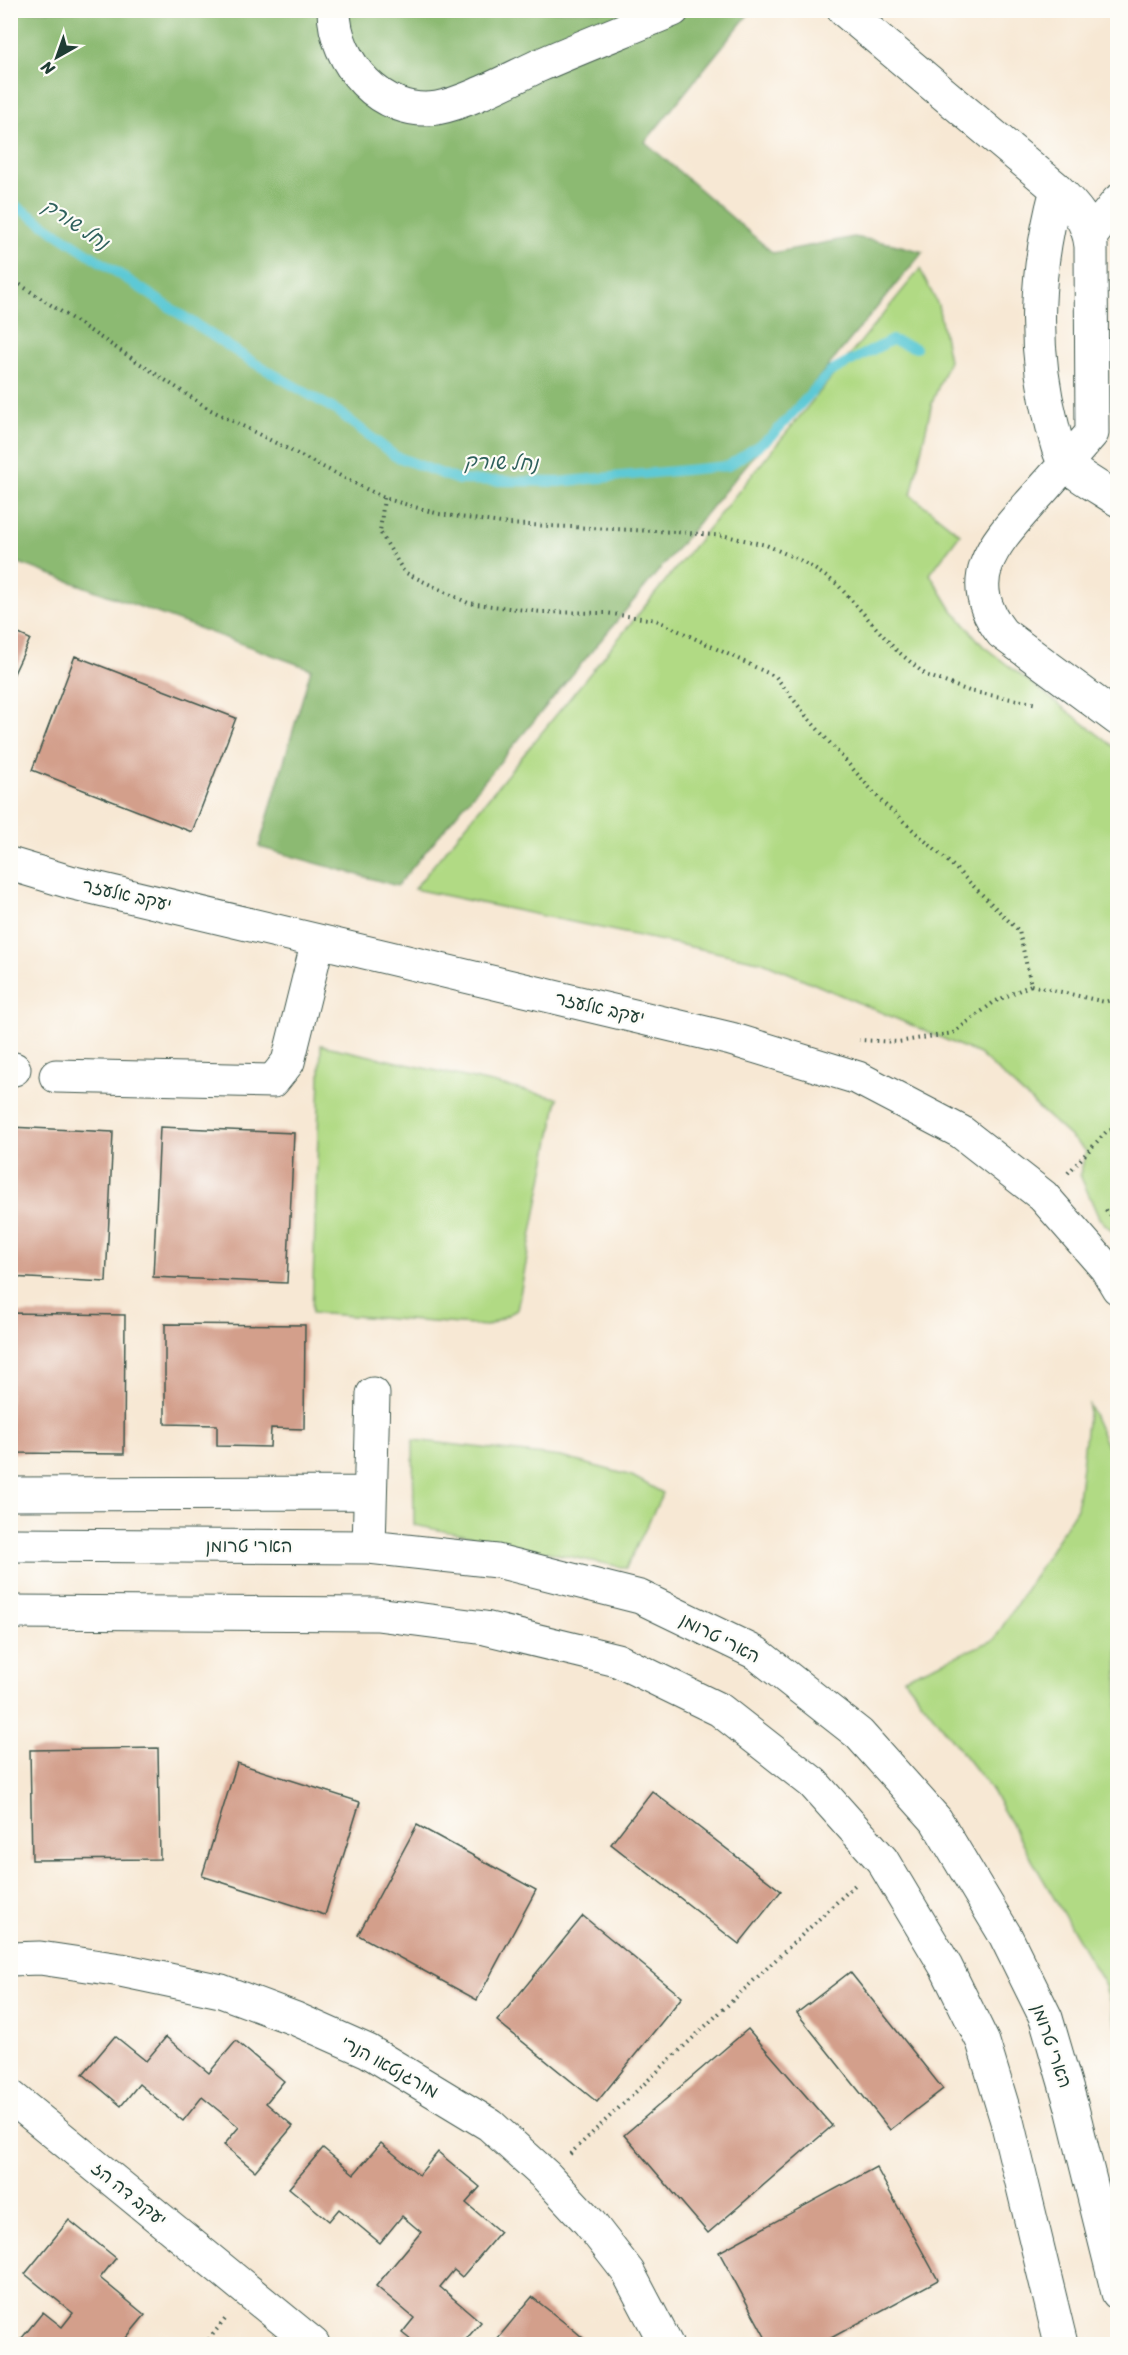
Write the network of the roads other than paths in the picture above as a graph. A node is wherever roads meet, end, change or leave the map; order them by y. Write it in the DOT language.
graph roads {
  1 [pos="333,10"];
  2 [pos="673,10"];
  3 [pos="844,10"];
  4 [pos="1057,189"];
  5 [pos="1118,201"];
  6 [pos="1090,237"];
  7 [pos="1065,464"];
  8 [pos="1118,500"];
  9 [pos="1118,719"];
  10 [pos="10,864"];
  11 [pos="318,941"];
  12 [pos="56,1076"];
  13 [pos="1118,1288"];
  14 [pos="373,1394"];
  15 [pos="370,1493"];
  16 [pos="10,1494"];
  17 [pos="10,1545"];
  18 [pos="369,1546"];
  19 [pos="10,1612"];
  20 [pos="10,1959"];
  21 [pos="10,2096"];
  22 [pos="1118,2293"];
  23 [pos="313,2344"];
  24 [pos="666,2344"];
  25 [pos="1061,2344"];
  1 -- 2 [label="street"];
  3 -- 4 [label="street"];
  4 -- 6 [label="street"];
  4 -- 7 [label="street"];
  5 -- 6 [label="street"];
  6 -- 7 [label="street"];
  7 -- 8 [label="street"];
  7 -- 9 [label="street"];
  10 -- 11 [label="street, יעקב אלעזר"];
  11 -- 12 [label="street"];
  11 -- 13 [label="street, יעקב אלעזר"];
  14 -- 15 [label="street"];
  15 -- 16 [label="street"];
  15 -- 18 [label="street"];
  17 -- 18 [label="street, הארי טרומן"];
  18 -- 22 [label="street, הארי טרומן"];
  19 -- 25 [label="street"];
  20 -- 24 [label="street, מורגנטאו הנרי"];
  21 -- 23 [label="street, יעקב דה הז"];
}
